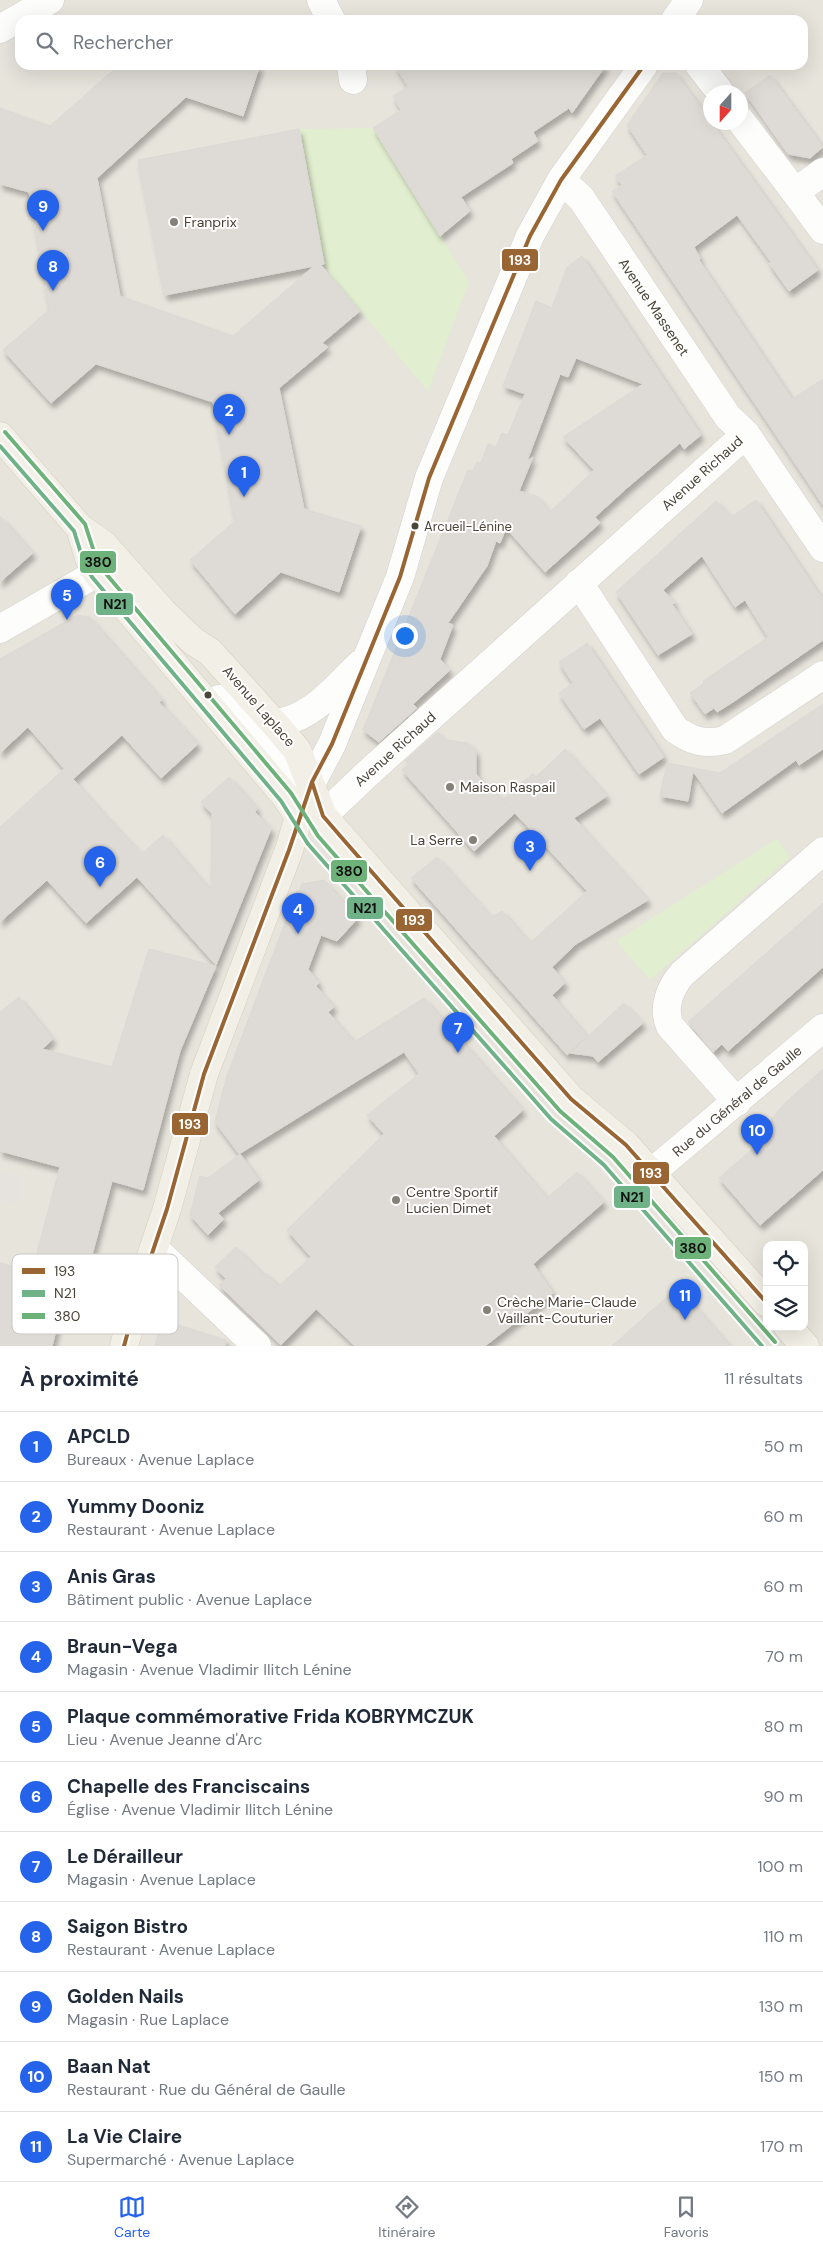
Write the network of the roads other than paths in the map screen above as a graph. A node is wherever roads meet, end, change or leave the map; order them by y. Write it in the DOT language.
graph roads {
  1 [pos="50,0"];
  2 [pos="321,0"];
  3 [pos="689,0"];
  4 [pos="24,15"];
  5 [pos="328,15"];
  6 [pos="678,15"];
  7 [pos="15,20"];
  8 [pos="0,29"];
  9 [pos="640,70"];
  10 [pos="703,70"];
  11 [pos="715,85"];
  12 [pos="748,130"];
  13 [pos="823,172"];
  14 [pos="561,180"];
  15 [pos="795,192"];
  16 [pos="823,230"];
  17 [pos="746,434"];
  18 [pos="0,436"];
  19 [pos="80,528"];
  20 [pos="823,548"];
  21 [pos="97,573"];
  22 [pos="579,583"];
  23 [pos="0,629"];
  24 [pos="193,641"];
  25 [pos="167,656"];
  26 [pos="368,656"];
  27 [pos="823,675"];
  28 [pos="274,723"];
  29 [pos="312,782"];
  30 [pos="311,817"];
  31 [pos="823,851"];
  32 [pos="823,1028"];
  33 [pos="737,1102"];
  34 [pos="651,1173"];
  35 [pos="154,1248"];
  36 [pos="152,1254"];
  37 [pos="160,1254"];
  38 [pos="178,1271"];
  39 [pos="763,1299"];
  40 [pos="791,1331"];
  41 [pos="257,1346"];
  42 [pos="804,1346"];
  1 -- 4 [label="street"];
  2 -- 5 [label="street"];
  3 -- 6 [label="street"];
  7 -- 8 [label="street"];
  9 -- 14 [label="street"];
  10 -- 11 [label="street"];
  12 -- 15 [label="street"];
  13 -- 15 [label="street"];
  14 -- 17 [label="street, Avenue Massenet"];
  14 -- 26 [label="street"];
  15 -- 16 [label="street"];
  17 -- 20 [label="street, Avenue Richaud"];
  17 -- 22 [label="street, Avenue Richaud"];
  18 -- 19 [label="main road, Avenue Laplace"];
  19 -- 21 [label="main road, Avenue Laplace"];
  19 -- 24 [label="main road, Avenue Laplace"];
  21 -- 23 [label="street"];
  21 -- 24 [label="street, Avenue Laplace"];
  21 -- 25 [label="main road, Avenue Laplace"];
  22 -- 27 [label="street"];
  22 -- 30 [label="street, Avenue Richaud"];
  24 -- 28 [label="main road, Avenue Laplace"];
  25 -- 29 [label="street, Avenue Laplace"];
  25 -- 30 [label="main road, Avenue Laplace"];
  26 -- 28 [label="street"];
  26 -- 29 [label="street"];
  28 -- 29 [label="main road, Avenue Laplace"];
  29 -- 30 [label="street"];
  30 -- 34 [label="main road, Avenue Laplace"];
  30 -- 35 [label="main road"];
  31 -- 33 [label="street"];
  32 -- 33 [label="street, Rue du Général de Gaulle"];
  33 -- 34 [label="street, Rue du Général de Gaulle"];
  34 -- 39 [label="main road, Avenue Laplace"];
  35 -- 36 [label="main road"];
  35 -- 37 [label="street"];
  38 -- 41 [label="street"];
  40 -- 42 [label="main road"];
}
